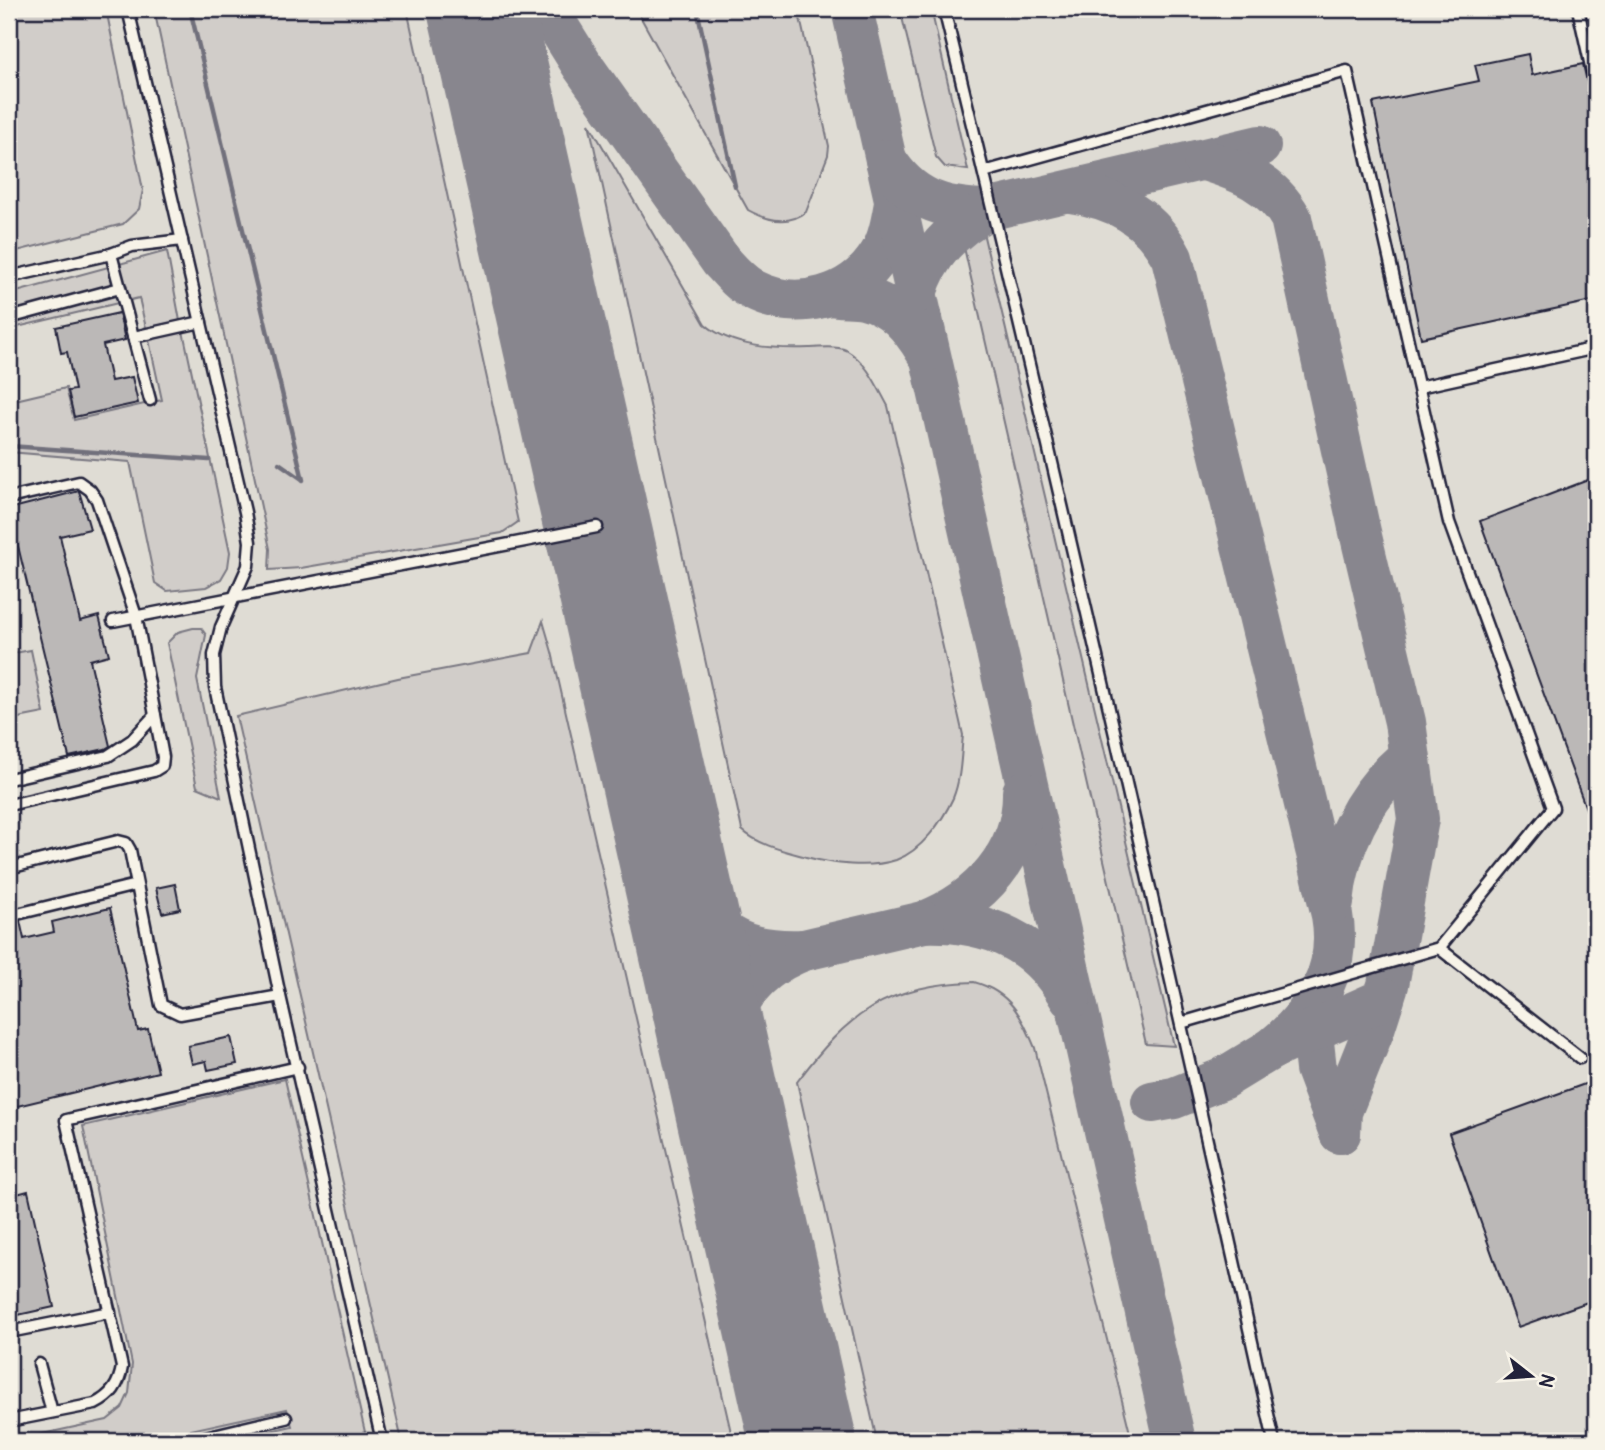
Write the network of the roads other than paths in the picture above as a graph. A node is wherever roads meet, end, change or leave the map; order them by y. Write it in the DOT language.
graph roads {
  1 [pos="128,9"];
  2 [pos="944,9"];
  3 [pos="1578,9"];
  4 [pos="1596,89"];
  5 [pos="984,172"];
  6 [pos="181,240"];
  7 [pos="111,254"];
  8 [pos="9,277"];
  9 [pos="120,288"];
  10 [pos="9,318"];
  11 [pos="201,322"];
  12 [pos="134,337"];
  13 [pos="1596,348"];
  14 [pos="1419,387"];
  15 [pos="150,400"];
  16 [pos="9,498"];
  17 [pos="597,527"];
  18 [pos="236,597"];
  19 [pos="136,616"];
  20 [pos="113,621"];
  21 [pos="155,715"];
  22 [pos="9,779"];
  23 [pos="9,805"];
  24 [pos="9,868"];
  25 [pos="136,885"];
  26 [pos="9,916"];
  27 [pos="1439,947"];
  28 [pos="280,996"];
  29 [pos="1181,1023"];
  30 [pos="1580,1058"];
  31 [pos="298,1067"];
  32 [pos="110,1312"];
  33 [pos="9,1332"];
  34 [pos="39,1364"];
  35 [pos="52,1412"];
  36 [pos="286,1418"];
  37 [pos="9,1421"];
  38 [pos="188,1441"];
  39 [pos="382,1441"];
  40 [pos="1275,1441"];
  1 -- 6 [label="lane"];
  2 -- 5 [label="lane"];
  3 -- 4 [label="lane"];
  5 -- 14 [label="lane"];
  5 -- 29 [label="lane"];
  6 -- 7 [label="lane"];
  6 -- 11 [label="lane"];
  7 -- 8 [label="lane"];
  7 -- 9 [label="lane"];
  9 -- 10 [label="lane"];
  9 -- 12 [label="lane"];
  11 -- 12 [label="lane"];
  11 -- 18 [label="lane"];
  12 -- 15 [label="lane"];
  13 -- 14 [label="lane"];
  14 -- 27 [label="lane"];
  16 -- 19 [label="lane"];
  17 -- 18 [label="lane"];
  18 -- 19 [label="lane"];
  18 -- 28 [label="lane"];
  19 -- 20 [label="lane"];
  19 -- 21 [label="lane"];
  21 -- 22 [label="lane"];
  21 -- 23 [label="lane"];
  24 -- 25 [label="lane"];
  25 -- 26 [label="lane"];
  25 -- 28 [label="lane"];
  27 -- 29 [label="lane"];
  27 -- 30 [label="lane"];
  28 -- 31 [label="lane"];
  29 -- 40 [label="lane"];
  31 -- 32 [label="lane"];
  31 -- 39 [label="lane"];
  32 -- 33 [label="lane"];
  32 -- 35 [label="lane"];
  34 -- 35 [label="lane"];
  35 -- 37 [label="lane"];
  36 -- 38 [label="lane"];
}
